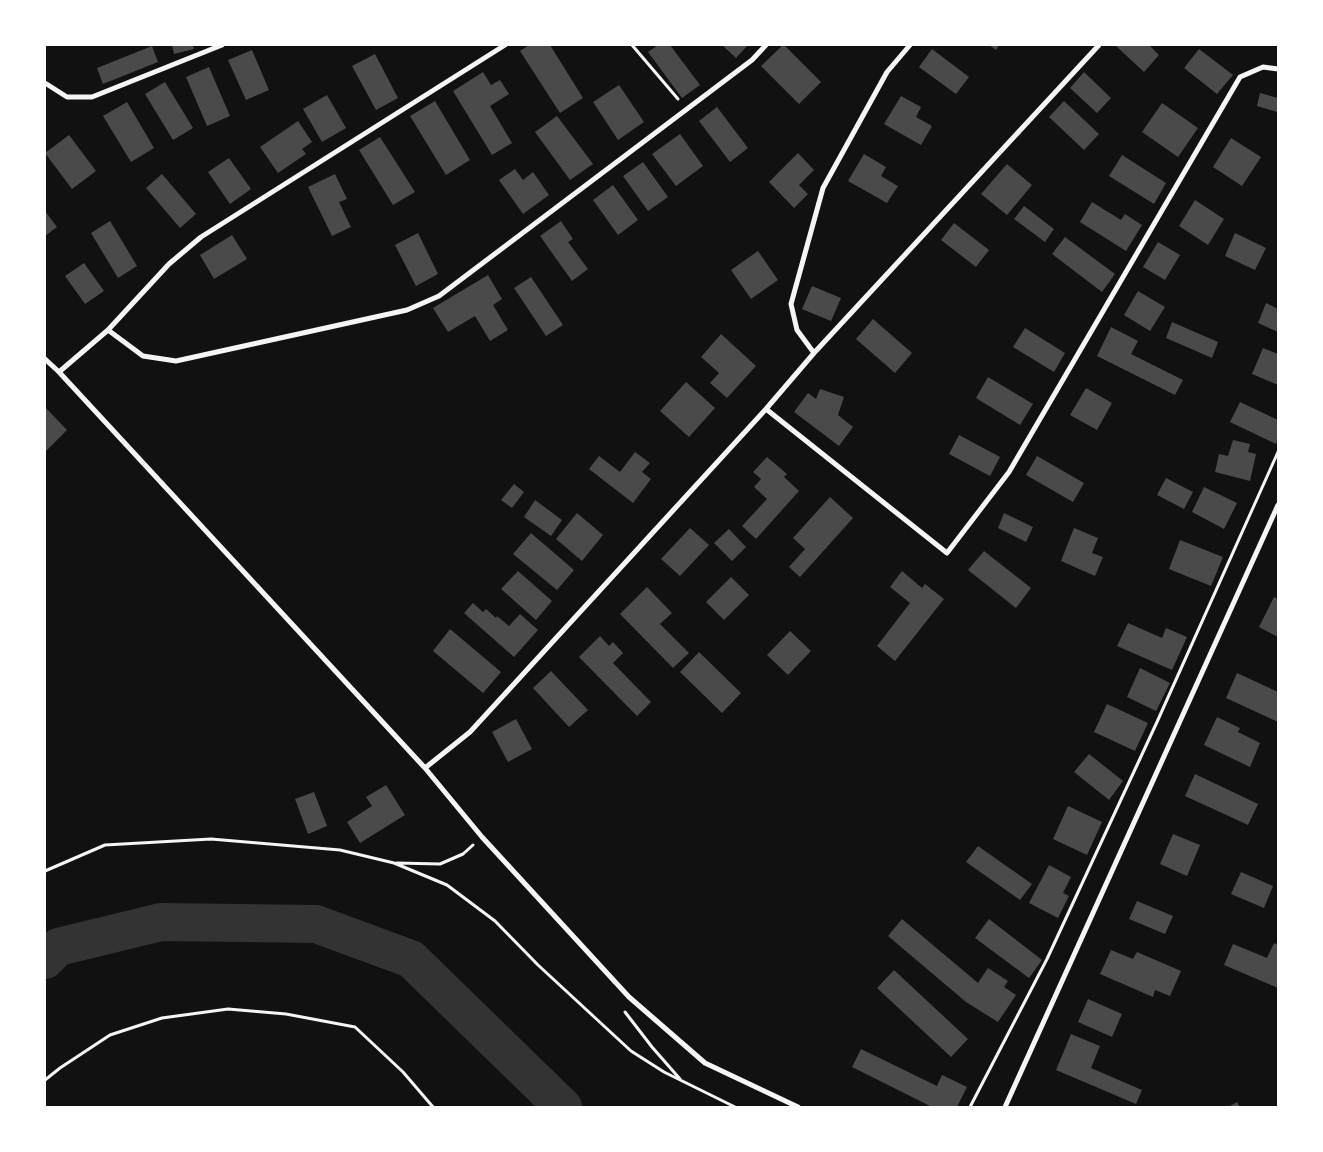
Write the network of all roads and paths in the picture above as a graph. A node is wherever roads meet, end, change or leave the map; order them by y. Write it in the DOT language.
graph roads {
  1 [pos="222,45"];
  2 [pos="505,45"];
  3 [pos="632,45"];
  4 [pos="766,45"];
  5 [pos="910,45"];
  6 [pos="1099,45"];
  7 [pos="1278,69"];
  8 [pos="45,83"];
  9 [pos="687,110"];
  10 [pos="108,330"];
  11 [pos="814,353"];
  12 [pos="45,360"];
  13 [pos="59,372"];
  14 [pos="766,409"];
  15 [pos="1278,452"];
  16 [pos="1278,505"];
  17 [pos="425,768"];
  18 [pos="482,836"];
  19 [pos="394,863"];
  20 [pos="45,871"];
  21 [pos="45,1080"];
  22 [pos="433,1107"];
  23 [pos="735,1107"];
  24 [pos="798,1107"];
  25 [pos="970,1107"];
  26 [pos="1005,1107"];
  1 -- 8 [label="street"];
  2 -- 10 [label="street"];
  3 -- 9 [label="path"];
  4 -- 9 [label="street"];
  5 -- 11 [label="street"];
  6 -- 11 [label="street"];
  7 -- 14 [label="street"];
  9 -- 10 [label="street"];
  10 -- 13 [label="street"];
  11 -- 14 [label="street"];
  12 -- 13 [label="street"];
  13 -- 17 [label="street"];
  14 -- 17 [label="street"];
  15 -- 25 [label="path"];
  16 -- 26 [label="street"];
  17 -- 18 [label="street"];
  18 -- 19 [label="path"];
  18 -- 24 [label="street"];
  19 -- 20 [label="path"];
  19 -- 23 [label="path"];
  21 -- 22 [label="path"];
}
